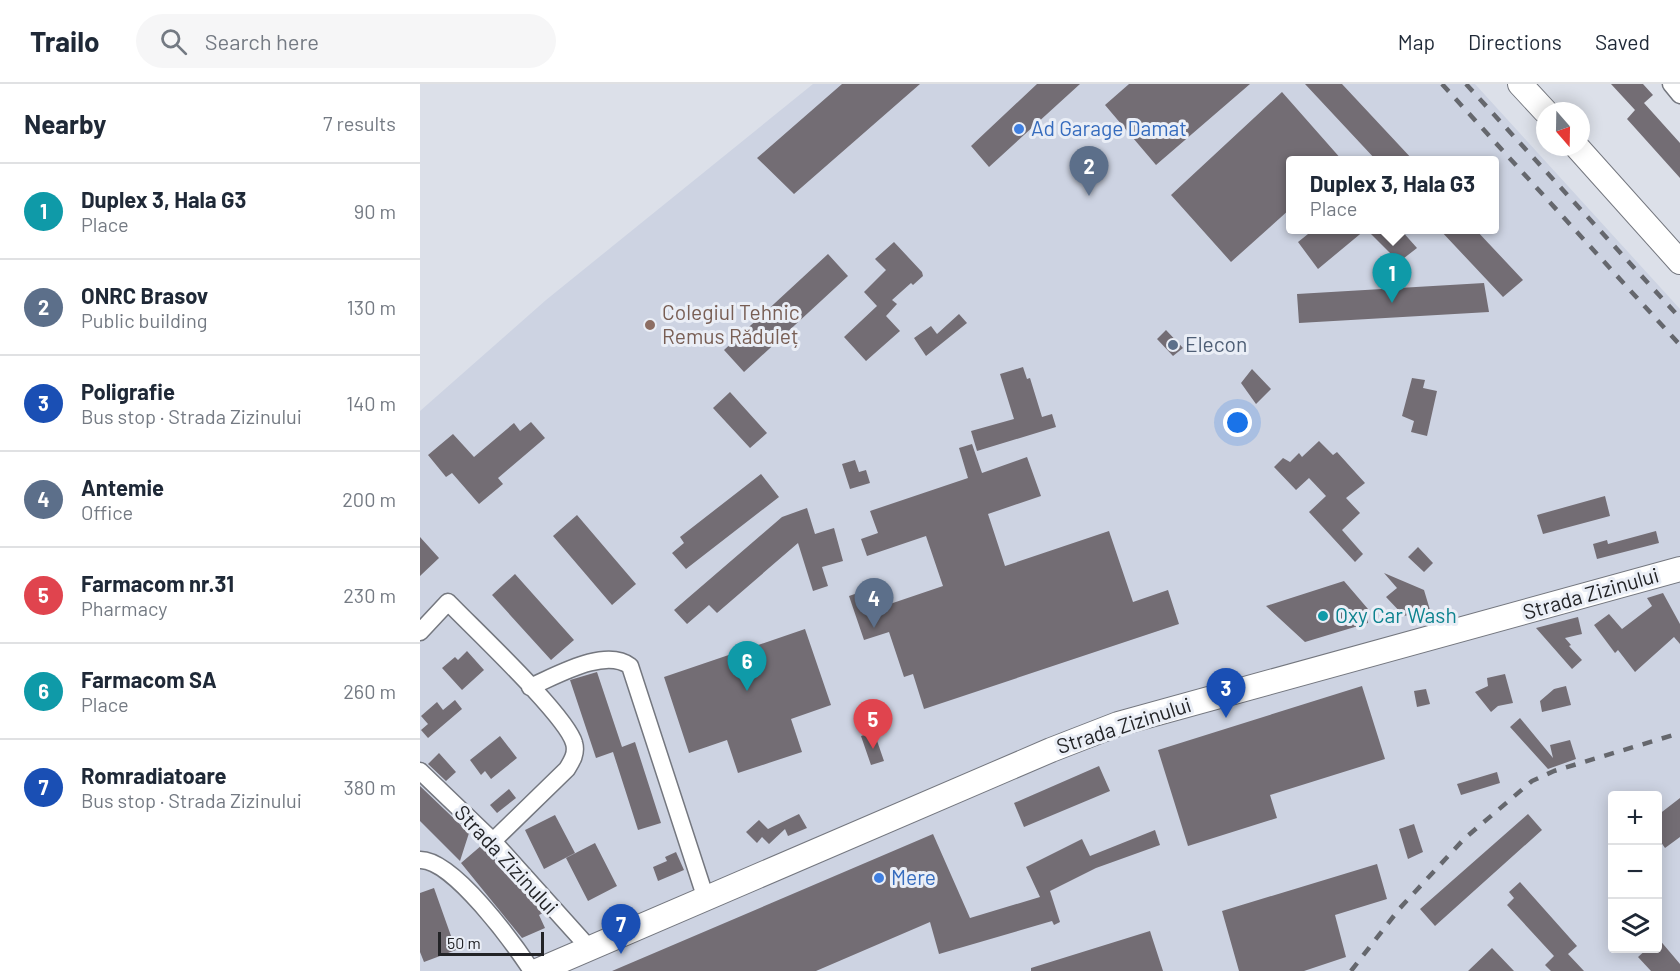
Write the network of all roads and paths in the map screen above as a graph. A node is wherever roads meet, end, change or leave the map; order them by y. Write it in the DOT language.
graph roads {
  1 [pos="1520,84"];
  2 [pos="1671,84"];
  3 [pos="1680,95"];
  4 [pos="1537,102"];
  5 [pos="1585,156"];
  6 [pos="1680,262"];
  7 [pos="1680,569"];
  8 [pos="420,632"];
  9 [pos="530,687"];
  10 [pos="420,771"];
  11 [pos="493,841"];
  12 [pos="420,860"];
  13 [pos="706,899"];
  14 [pos="591,950"];
  15 [pos="532,971"];
  16 [pos="537,971"];
  1 -- 4 [label="main road"];
  2 -- 3 [label="street"];
  5 -- 6 [label="main road"];
  7 -- 13 [label="main road, Strada Zizinului"];
  8 -- 9 [label="street"];
  9 -- 11 [label="street"];
  9 -- 13 [label="street"];
  10 -- 11 [label="street, Strada Zizinului"];
  11 -- 14 [label="street, Strada Zizinului"];
  12 -- 15 [label="street"];
  13 -- 14 [label="main road, Strada Zizinului"];
  14 -- 16 [label="main road, Strada Zizinului"];
}
